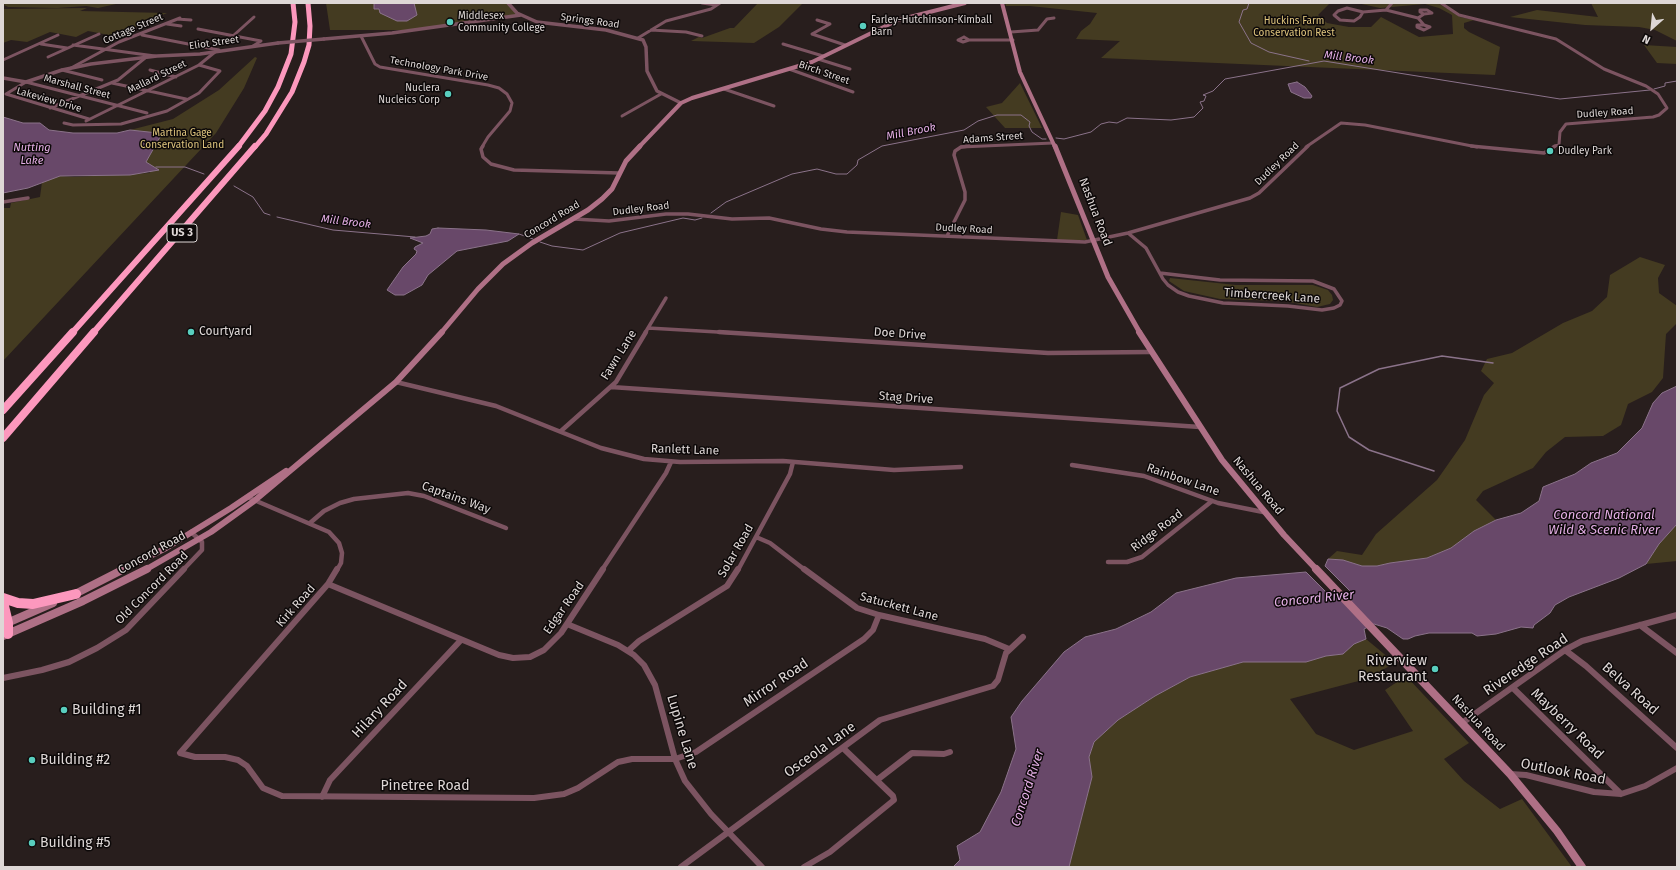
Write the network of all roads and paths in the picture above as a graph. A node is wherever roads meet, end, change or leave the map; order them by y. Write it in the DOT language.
graph roads {
  1 [pos="293,3"];
  2 [pos="308,3"];
  3 [pos="508,3"];
  4 [pos="702,3"];
  5 [pos="720,3"];
  6 [pos="966,3"];
  7 [pos="1002,3"];
  8 [pos="1392,3"];
  9 [pos="1441,3"];
  10 [pos="716,6"];
  11 [pos="1386,10"];
  12 [pos="1363,12"];
  13 [pos="1424,14"];
  14 [pos="521,15"];
  15 [pos="254,16"];
  16 [pos="1043,17"];
  17 [pos="1054,18"];
  18 [pos="1418,18"];
  19 [pos="191,20"];
  20 [pos="817,20"];
  21 [pos="1047,20"];
  22 [pos="167,24"];
  23 [pos="1424,25"];
  24 [pos="181,26"];
  25 [pos="198,29"];
  26 [pos="651,30"];
  27 [pos="1011,32"];
  28 [pos="99,34"];
  29 [pos="58,35"];
  30 [pos="141,35"];
  31 [pos="234,35"];
  32 [pos="361,36"];
  33 [pos="702,36"];
  34 [pos="638,38"];
  35 [pos="969,40"];
  36 [pos="1013,40"];
  37 [pos="38,44"];
  38 [pos="783,44"];
  39 [pos="73,45"];
  40 [pos="845,45"];
  41 [pos="253,46"];
  42 [pos="66,48"];
  43 [pos="104,50"];
  44 [pos="220,51"];
  45 [pos="215,52"];
  46 [pos="157,56"];
  47 [pos="823,56"];
  48 [pos="48,57"];
  49 [pos="145,58"];
  50 [pos="3,59"];
  51 [pos="818,59"];
  52 [pos="199,65"];
  53 [pos="71,68"];
  54 [pos="790,69"];
  55 [pos="850,69"];
  56 [pos="62,70"];
  57 [pos="150,70"];
  58 [pos="176,77"];
  59 [pos="3,78"];
  60 [pos="102,80"];
  61 [pos="26,82"];
  62 [pos="112,83"];
  63 [pos="724,89"];
  64 [pos="146,91"];
  65 [pos="853,92"];
  66 [pos="6,94"];
  67 [pos="662,94"];
  68 [pos="78,96"];
  69 [pos="186,100"];
  70 [pos="681,103"];
  71 [pos="116,106"];
  72 [pos="774,106"];
  73 [pos="50,108"];
  74 [pos="147,113"];
  75 [pos="622,116"];
  76 [pos="89,119"];
  77 [pos="64,123"];
  78 [pos="81,124"];
  79 [pos="1053,142"];
  80 [pos="619,173"];
  81 [pos="28,198"];
  82 [pos="3,202"];
  83 [pos="574,219"];
  84 [pos="1128,232"];
  85 [pos="947,236"];
  86 [pos="1094,241"];
  87 [pos="1160,273"];
  88 [pos="666,298"];
  89 [pos="648,328"];
  90 [pos="1150,352"];
  91 [pos="396,382"];
  92 [pos="611,387"];
  93 [pos="31,407"];
  94 [pos="3,410"];
  95 [pos="1200,427"];
  96 [pos="561,431"];
  97 [pos="3,438"];
  98 [pos="3,446"];
  99 [pos="670,462"];
  100 [pos="793,462"];
  101 [pos="296,465"];
  102 [pos="1072,465"];
  103 [pos="961,467"];
  104 [pos="247,497"];
  105 [pos="254,501"];
  106 [pos="1212,501"];
  107 [pos="1263,512"];
  108 [pos="310,523"];
  109 [pos="506,528"];
  110 [pos="191,532"];
  111 [pos="756,537"];
  112 [pos="199,539"];
  113 [pos="1108,562"];
  114 [pos="328,584"];
  115 [pos="76,594"];
  116 [pos="3,598"];
  117 [pos="3,602"];
  118 [pos="879,615"];
  119 [pos="1677,615"];
  120 [pos="567,624"];
  121 [pos="1640,625"];
  122 [pos="5,629"];
  123 [pos="1023,637"];
  124 [pos="461,640"];
  125 [pos="1009,649"];
  126 [pos="1565,650"];
  127 [pos="628,651"];
  128 [pos="1677,653"];
  129 [pos="3,678"];
  130 [pos="1513,688"];
  131 [pos="1462,723"];
  132 [pos="843,748"];
  133 [pos="1677,748"];
  134 [pos="950,752"];
  135 [pos="180,753"];
  136 [pos="675,759"];
  137 [pos="1677,768"];
  138 [pos="1510,774"];
  139 [pos="877,780"];
  140 [pos="1621,794"];
  141 [pos="322,797"];
  142 [pos="727,832"];
  143 [pos="681,867"];
  144 [pos="762,867"];
  145 [pos="804,867"];
  146 [pos="1582,867"];
  1 -- 94 [label="highway, US 3"];
  2 -- 93 [label="highway, US 3"];
  3 -- 14 [label="street, Springs Road"];
  4 -- 10 [label="street"];
  5 -- 10 [label="street"];
  6 -- 40 [label="main road, Concord Road"];
  7 -- 27 [label="main road, Nashua Road"];
  8 -- 11 [label="street"];
  9 -- 84 [label="street, Dudley Road"];
  10 -- 26 [label="street"];
  11 -- 12 [label="street"];
  11 -- 18 [label="street"];
  12 -- 12 [label="street"];
  13 -- 18 [label="street"];
  14 -- 32 [label="street, Eliot Street"];
  14 -- 34 [label="street, Springs Road"];
  15 -- 31 [label="street"];
  16 -- 21 [label="street"];
  17 -- 21 [label="street"];
  18 -- 23 [label="street"];
  19 -- 22 [label="street, Cottage Street"];
  20 -- 40 [label="street"];
  21 -- 27 [label="street"];
  22 -- 24 [label="street"];
  22 -- 30 [label="street, Cottage Street"];
  25 -- 31 [label="street"];
  26 -- 33 [label="street"];
  26 -- 34 [label="street"];
  27 -- 36 [label="main road, Nashua Road"];
  28 -- 39 [label="street"];
  29 -- 37 [label="street"];
  30 -- 43 [label="street, Cottage Street"];
  30 -- 44 [label="street"];
  31 -- 41 [label="street"];
  32 -- 41 [label="street, Eliot Street, bridge"];
  32 -- 80 [label="street, Technology Park Drive"];
  34 -- 67 [label="street"];
  35 -- 36 [label="street"];
  36 -- 79 [label="main road, Nashua Road"];
  37 -- 42 [label="street"];
  37 -- 50 [label="street"];
  38 -- 47 [label="street"];
  39 -- 42 [label="street"];
  39 -- 43 [label="street"];
  40 -- 47 [label="main road, Concord Road"];
  41 -- 44 [label="street, Eliot Street"];
  42 -- 48 [label="street"];
  43 -- 46 [label="street"];
  43 -- 53 [label="street, Cottage Street"];
  44 -- 45 [label="street, Eliot Street"];
  45 -- 46 [label="street, Eliot Street"];
  45 -- 52 [label="street, Mallard Street"];
  46 -- 49 [label="street, Eliot Street"];
  47 -- 51 [label="main road, Concord Road"];
  49 -- 53 [label="street, Eliot Street"];
  49 -- 62 [label="street"];
  51 -- 54 [label="main road, Concord Road"];
  51 -- 55 [label="street"];
  52 -- 58 [label="street, Mallard Street"];
  52 -- 69 [label="street"];
  53 -- 56 [label="street, Eliot Street"];
  54 -- 63 [label="main road, Concord Road"];
  54 -- 65 [label="street, Birch Street"];
  56 -- 60 [label="street"];
  56 -- 61 [label="street, Eliot Street"];
  57 -- 58 [label="street"];
  58 -- 64 [label="street, Mallard Street"];
  59 -- 61 [label="street, Marshall Street"];
  61 -- 66 [label="street, Eliot Street"];
  61 -- 68 [label="street, Marshall Street"];
  62 -- 64 [label="street"];
  62 -- 68 [label="street"];
  63 -- 70 [label="main road, Concord Road"];
  63 -- 72 [label="street"];
  64 -- 69 [label="street"];
  64 -- 71 [label="street, Mallard Street"];
  66 -- 73 [label="street, Lakeview Drive"];
  67 -- 70 [label="street"];
  67 -- 75 [label="street"];
  68 -- 71 [label="street, Marshall Street"];
  68 -- 73 [label="street"];
  69 -- 78 [label="street"];
  70 -- 80 [label="main road, Concord Road"];
  71 -- 74 [label="street, Marshall Street"];
  71 -- 76 [label="street, Mallard Street"];
  73 -- 76 [label="street, Lakeview Drive"];
  76 -- 78 [label="street, Mallard Street"];
  77 -- 78 [label="street"];
  79 -- 85 [label="street, Adams Street"];
  79 -- 86 [label="main road, Nashua Road"];
  80 -- 83 [label="main road, Concord Road"];
  81 -- 82 [label="street"];
  83 -- 85 [label="street, Dudley Road"];
  83 -- 91 [label="main road, Concord Road"];
  84 -- 86 [label="street, Dudley Road"];
  84 -- 87 [label="street, Timbercreek Lane"];
  85 -- 86 [label="street, Dudley Road"];
  86 -- 90 [label="main road, Nashua Road"];
  87 -- 87 [label="street, Timbercreek Lane"];
  88 -- 89 [label="street, Fawn Lane"];
  89 -- 90 [label="street, Doe Drive"];
  89 -- 92 [label="street, Fawn Lane"];
  90 -- 95 [label="main road, Nashua Road"];
  91 -- 96 [label="street, Ranlett Lane"];
  91 -- 101 [label="main road, Concord Road"];
  92 -- 95 [label="street, Stag Drive"];
  92 -- 96 [label="street, Fawn Lane"];
  93 -- 97 [label="highway, US 3"];
  93 -- 98 [label="highway"];
  95 -- 107 [label="main road, Nashua Road"];
  96 -- 99 [label="street, Ranlett Lane"];
  99 -- 100 [label="street, Ranlett Lane"];
  99 -- 120 [label="street, Edgar Road"];
  100 -- 103 [label="street, Ranlett Lane"];
  100 -- 111 [label="street, Solar Road"];
  101 -- 104 [label="main road, Concord Road"];
  101 -- 105 [label="main road, Concord Road"];
  102 -- 106 [label="street, Rainbow Lane"];
  104 -- 105 [label="street, Kirk Road"];
  104 -- 110 [label="main road, Concord Road"];
  105 -- 108 [label="street, Kirk Road"];
  105 -- 112 [label="main road, Concord Road"];
  106 -- 107 [label="street, Rainbow Lane"];
  106 -- 113 [label="street, Ridge Road"];
  107 -- 131 [label="main road, Nashua Road"];
  108 -- 109 [label="street, Captains Way"];
  108 -- 114 [label="street, Kirk Road"];
  110 -- 112 [label="street"];
  110 -- 115 [label="main road, Concord Road"];
  111 -- 118 [label="street, Satuckett Lane"];
  111 -- 127 [label="street, Solar Road"];
  112 -- 122 [label="main road, Concord Road"];
  112 -- 129 [label="street, Old Concord Road"];
  114 -- 124 [label="street, Edgar Road"];
  114 -- 135 [label="street, Kirk Road"];
  115 -- 116 [label="highway"];
  115 -- 122 [label="main road, Concord Road"];
  117 -- 122 [label="highway"];
  118 -- 125 [label="street, Satuckett Lane"];
  118 -- 136 [label="street, Mirror Road"];
  119 -- 121 [label="street, Riveredge Road"];
  120 -- 124 [label="street, Edgar Road"];
  120 -- 127 [label="street, Lupine Lane"];
  121 -- 126 [label="street, Riveredge Road"];
  121 -- 128 [label="street"];
  123 -- 125 [label="street"];
  124 -- 141 [label="street, Hilary Road"];
  125 -- 132 [label="street, Osceola Lane"];
  126 -- 130 [label="street, Riveredge Road"];
  126 -- 133 [label="street, Belva Road"];
  127 -- 136 [label="street, Lupine Lane"];
  130 -- 131 [label="street, Riveredge Road"];
  130 -- 140 [label="street, Mayberry Road"];
  131 -- 138 [label="main road, Nashua Road"];
  132 -- 139 [label="street"];
  132 -- 142 [label="street, Osceola Lane"];
  134 -- 139 [label="street"];
  135 -- 141 [label="street, Pinetree Road"];
  136 -- 141 [label="street, Pinetree Road"];
  136 -- 142 [label="street, Lupine Lane"];
  137 -- 140 [label="street, Outlook Road"];
  138 -- 140 [label="street, Outlook Road"];
  138 -- 146 [label="main road, Nashua Road"];
  139 -- 145 [label="street"];
  142 -- 143 [label="street, Osceola Lane"];
  142 -- 144 [label="street, Lupine Lane"];
}
